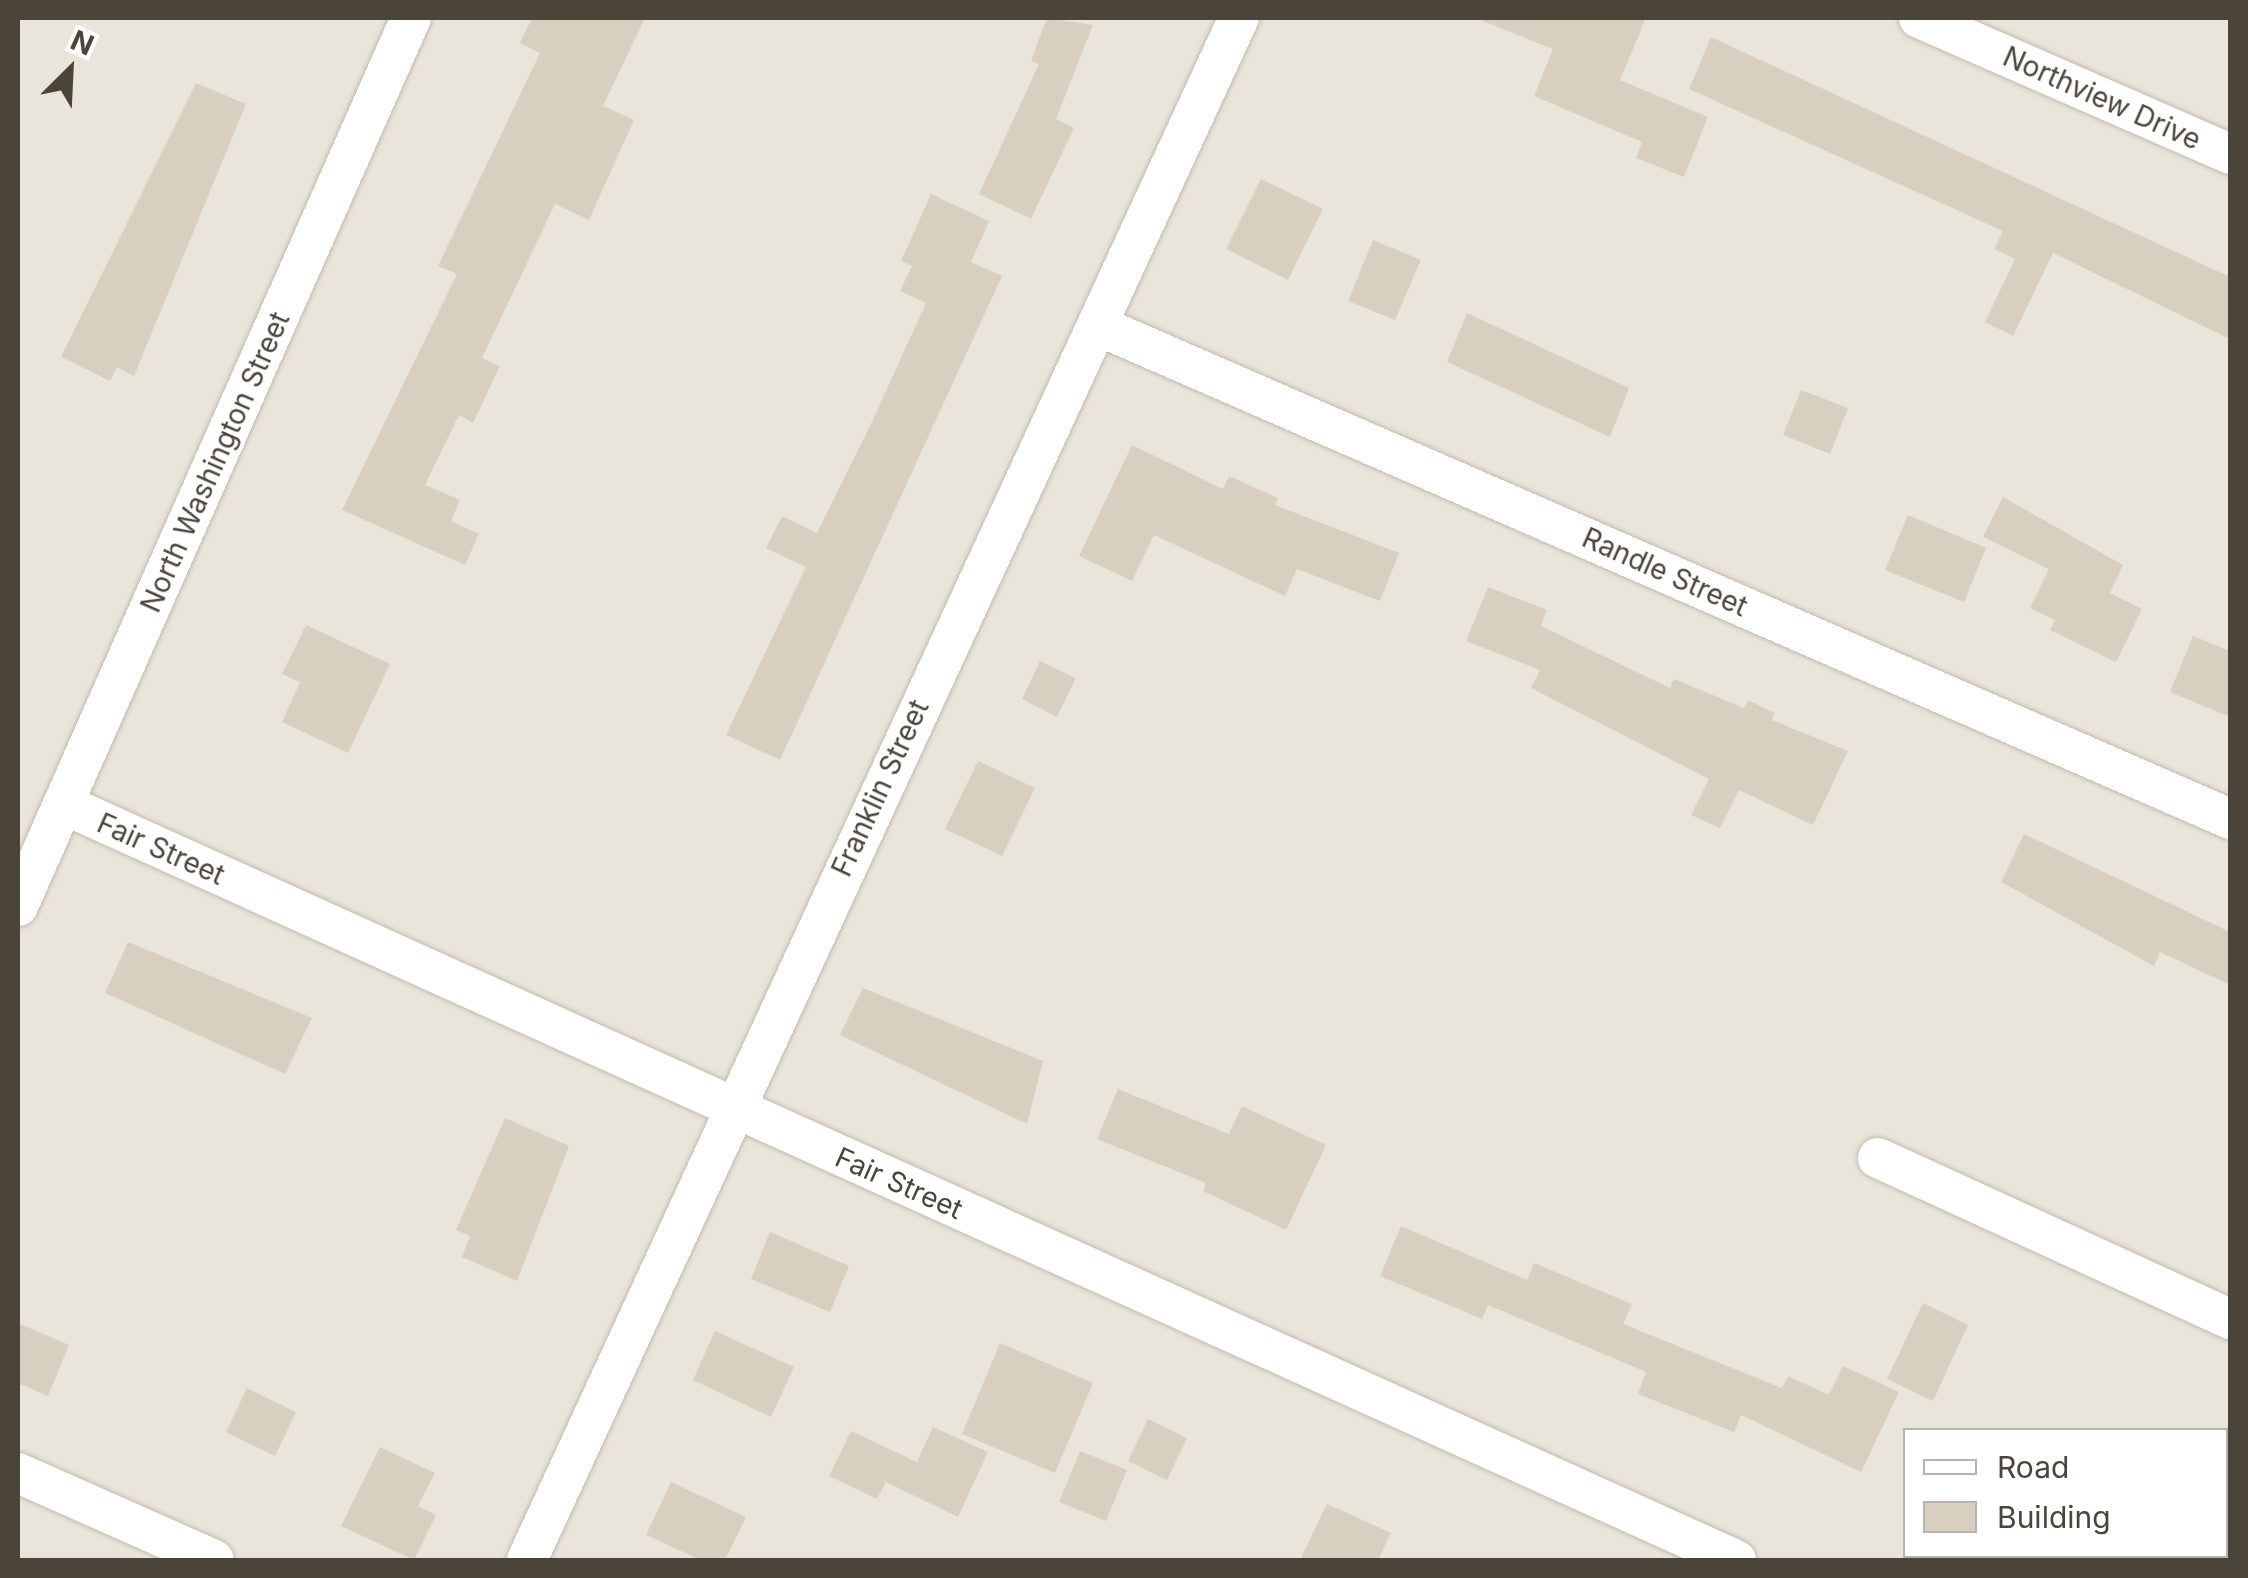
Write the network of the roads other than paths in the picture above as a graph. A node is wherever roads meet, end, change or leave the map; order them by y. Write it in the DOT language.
graph roads {
  1 [pos="411,18"];
  2 [pos="1239,18"];
  3 [pos="1919,18"];
  4 [pos="2230,154"];
  5 [pos="1099,326"];
  6 [pos="63,804"];
  7 [pos="2230,819"];
  8 [pos="18,906"];
  9 [pos="729,1106"];
  10 [pos="1878,1158"];
  11 [pos="2230,1319"];
  12 [pos="18,1473"];
  13 [pos="214,1560"];
  14 [pos="526,1560"];
  15 [pos="1736,1560"];
  1 -- 6 [label="street, North Washington Street"];
  2 -- 5 [label="street, Franklin Street"];
  3 -- 4 [label="street, Northview Drive"];
  5 -- 7 [label="street, Randle Street"];
  5 -- 9 [label="street, Franklin Street"];
  6 -- 8 [label="street, North Washington Street"];
  6 -- 9 [label="street, Fair Street"];
  9 -- 14 [label="street, Franklin Street"];
  9 -- 15 [label="street, Fair Street"];
  10 -- 11 [label="street"];
  12 -- 13 [label="street"];
}
